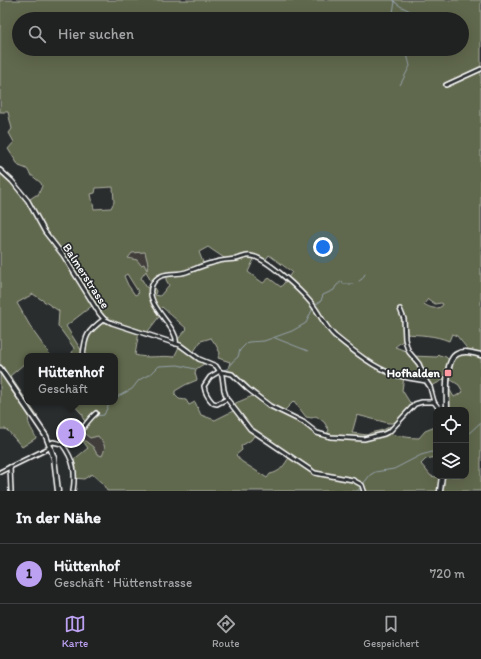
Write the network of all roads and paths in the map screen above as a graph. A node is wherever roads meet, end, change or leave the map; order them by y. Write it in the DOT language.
graph roads {
  1 [pos="481,69"];
  2 [pos="446,85"];
  3 [pos="0,170"];
  4 [pos="400,308"];
  5 [pos="104,319"];
  6 [pos="176,344"];
  7 [pos="84,353"];
  8 [pos="481,355"];
  9 [pos="0,368"];
  10 [pos="220,371"];
  11 [pos="426,381"];
  12 [pos="24,399"];
  13 [pos="227,399"];
  14 [pos="434,402"];
  15 [pos="28,405"];
  16 [pos="438,407"];
  17 [pos="447,407"];
  18 [pos="96,413"];
  19 [pos="62,444"];
  20 [pos="50,445"];
  21 [pos="10,467"];
  22 [pos="0,472"];
  23 [pos="442,479"];
  24 [pos="11,491"];
  25 [pos="58,491"];
  26 [pos="73,491"];
  27 [pos="364,491"];
  28 [pos="440,491"];
  1 -- 2 [label="street"];
  3 -- 5 [label="street, Balmerstrasse"];
  4 -- 11 [label="street"];
  5 -- 6 [label="street, Balmerstrasse"];
  5 -- 7 [label="street"];
  6 -- 10 [label="street, Balmerstrasse"];
  6 -- 11 [label="street"];
  8 -- 17 [label="main road"];
  9 -- 12 [label="main road"];
  10 -- 13 [label="street"];
  10 -- 13 [label="street"];
  10 -- 14 [label="street, Balmerstrasse"];
  11 -- 14 [label="street"];
  13 -- 27 [label="street"];
  14 -- 16 [label="street"];
  15 -- 20 [label="main road"];
  18 -- 19 [label="street"];
  19 -- 20 [label="street"];
  19 -- 26 [label="street"];
  20 -- 21 [label="street"];
  20 -- 25 [label="main road"];
  21 -- 22 [label="street"];
  21 -- 24 [label="street"];
  23 -- 28 [label="main road"];
}
